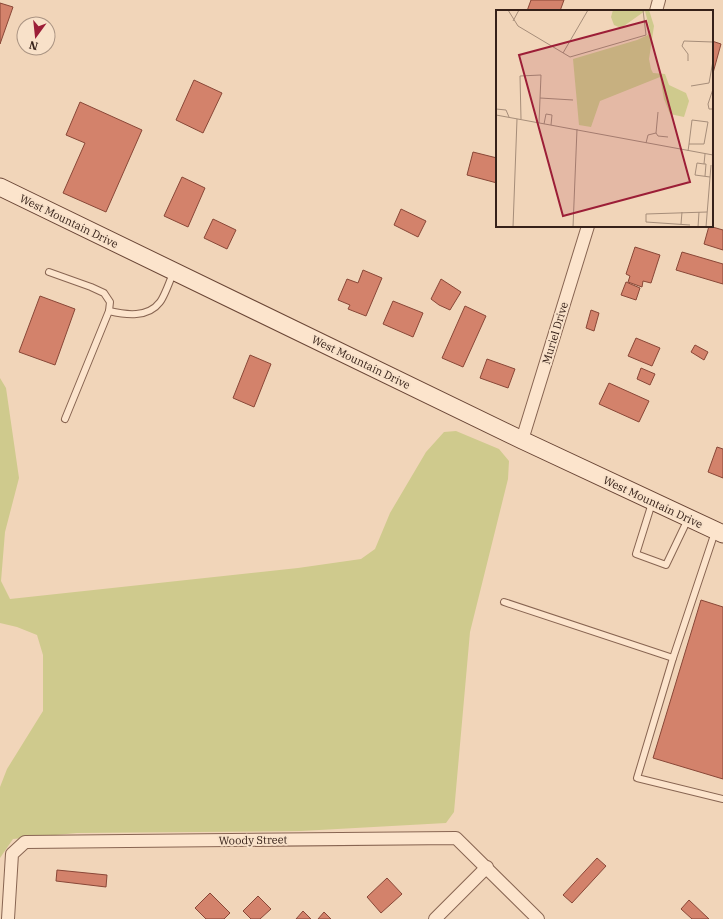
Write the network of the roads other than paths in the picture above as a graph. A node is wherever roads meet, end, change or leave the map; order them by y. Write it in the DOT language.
graph roads {
  1 [pos="659,0"];
  2 [pos="656,10"];
  3 [pos="0,188"];
  4 [pos="588,227"];
  5 [pos="49,272"];
  6 [pos="174,272"];
  7 [pos="109,311"];
  8 [pos="65,419"];
  9 [pos="522,440"];
  10 [pos="653,501"];
  11 [pos="688,518"];
  12 [pos="719,533"];
  13 [pos="504,602"];
  14 [pos="673,658"];
  15 [pos="723,799"];
  16 [pos="487,867"];
  17 [pos="8,919"];
  18 [pos="435,919"];
  19 [pos="538,919"];
  1 -- 2 [label="street"];
  3 -- 6 [label="street, West Mountain Drive"];
  4 -- 9 [label="street, Muriel Drive"];
  5 -- 7 [label="lane"];
  6 -- 7 [label="lane"];
  6 -- 9 [label="street, West Mountain Drive"];
  7 -- 8 [label="lane"];
  9 -- 10 [label="street, West Mountain Drive"];
  10 -- 11 [label="street, West Mountain Drive"];
  10 -- 11 [label="lane"];
  11 -- 12 [label="street, West Mountain Drive"];
  12 -- 14 [label="lane"];
  13 -- 14 [label="lane"];
  14 -- 15 [label="lane"];
  16 -- 17 [label="street, Woody Street"];
  16 -- 18 [label="street"];
  16 -- 19 [label="street, Woody Street"];
}
